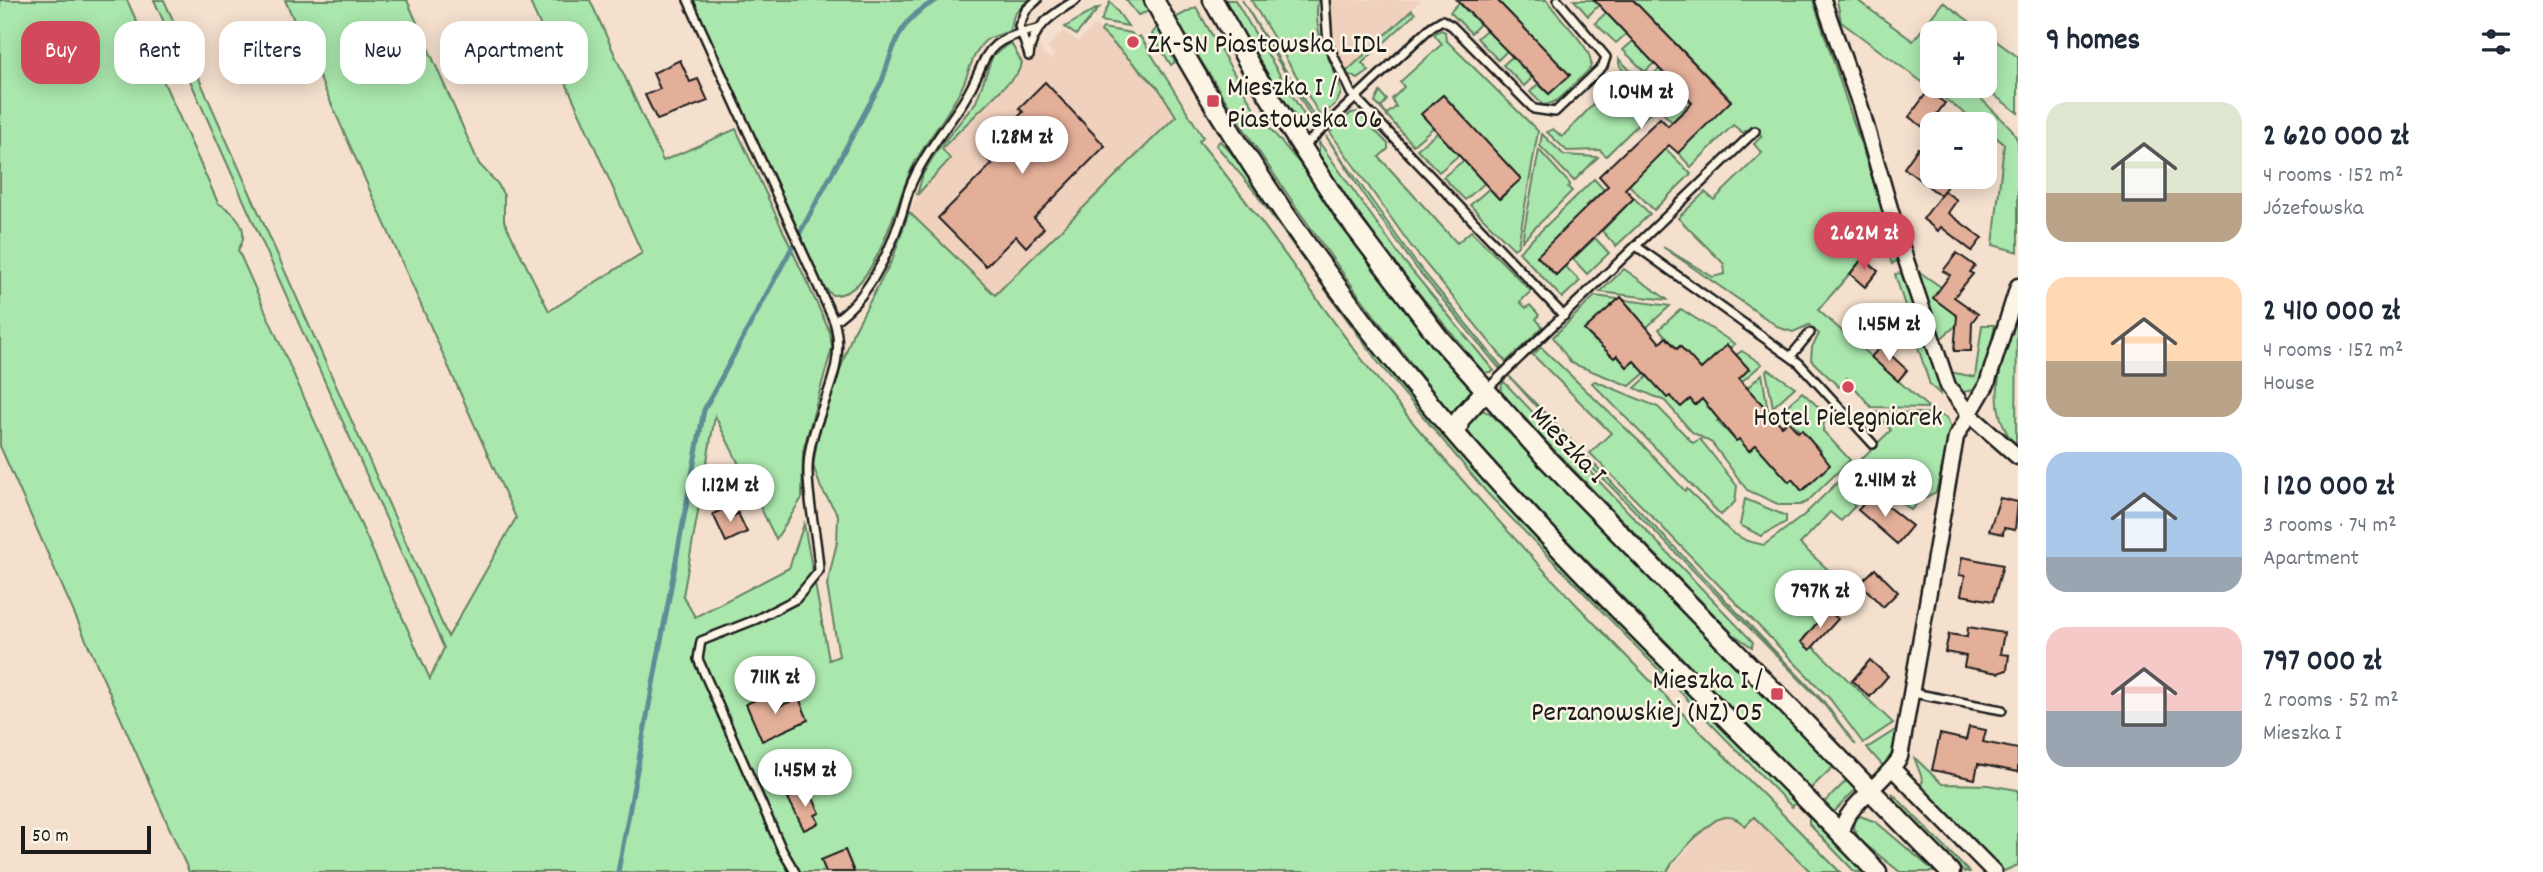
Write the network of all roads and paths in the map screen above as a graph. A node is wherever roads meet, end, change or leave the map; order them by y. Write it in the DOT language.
graph roads {
  1 [pos="688,0"];
  2 [pos="1037,0"];
  3 [pos="1076,0"];
  4 [pos="1154,0"];
  5 [pos="1213,0"];
  6 [pos="1325,0"];
  7 [pos="1558,0"];
  8 [pos="1823,0"];
  9 [pos="1039,29"];
  10 [pos="1019,33"];
  11 [pos="1355,99"];
  12 [pos="1755,131"];
  13 [pos="1301,148"];
  14 [pos="1636,246"];
  15 [pos="2018,286"];
  16 [pos="1564,316"];
  17 [pos="834,321"];
  18 [pos="1810,333"];
  19 [pos="1791,356"];
  20 [pos="1485,391"];
  21 [pos="1969,414"];
  22 [pos="1456,434"];
  23 [pos="1872,444"];
  24 [pos="2018,457"];
  25 [pos="1913,693"];
  26 [pos="2002,710"];
  27 [pos="1893,769"];
  28 [pos="1872,792"];
  29 [pos="1842,835"];
  30 [pos="795,872"];
  31 [pos="1877,872"];
  32 [pos="1950,872"];
  33 [pos="1994,872"];
  1 -- 17 [label="lane"];
  2 -- 10 [label="lane"];
  3 -- 9 [label="lane"];
  4 -- 22 [label="street"];
  5 -- 13 [label="street, Mieszka I"];
  6 -- 11 [label="lane"];
  7 -- 11 [label="lane"];
  8 -- 21 [label="street"];
  9 -- 10 [label="lane"];
  9 -- 10 [label="lane"];
  10 -- 17 [label="lane"];
  11 -- 13 [label="lane"];
  11 -- 16 [label="lane"];
  12 -- 14 [label="lane"];
  13 -- 20 [label="street, Mieszka I"];
  14 -- 16 [label="lane"];
  14 -- 19 [label="lane"];
  15 -- 21 [label="street"];
  16 -- 20 [label="lane"];
  17 -- 30 [label="lane"];
  18 -- 19 [label="lane"];
  19 -- 23 [label="lane"];
  20 -- 22 [label="street"];
  20 -- 28 [label="street, Mieszka I"];
  21 -- 24 [label="street"];
  21 -- 25 [label="street"];
  22 -- 29 [label="street"];
  25 -- 26 [label="lane"];
  25 -- 27 [label="street"];
  27 -- 28 [label="street"];
  27 -- 33 [label="street"];
  28 -- 29 [label="street"];
  28 -- 32 [label="street, Mieszka I"];
  29 -- 31 [label="street"];
}
